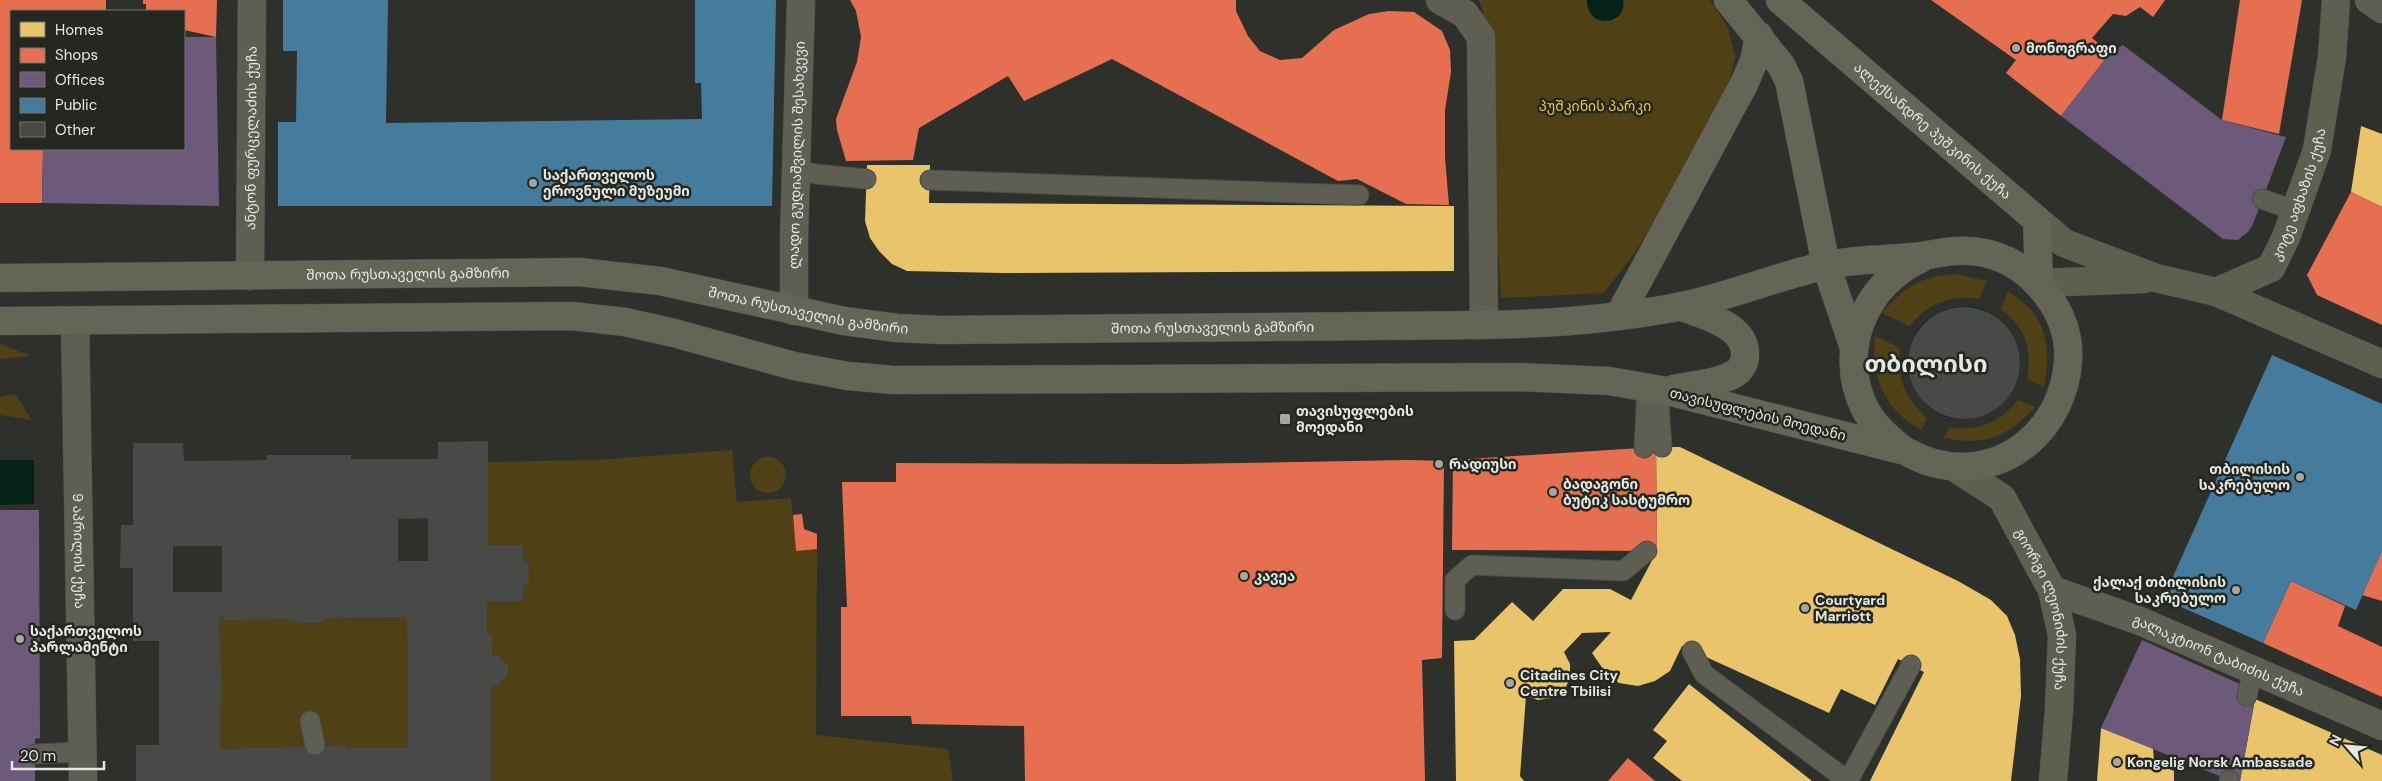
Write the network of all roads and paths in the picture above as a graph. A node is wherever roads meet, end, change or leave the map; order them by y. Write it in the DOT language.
graph roads {
  1 [pos="252,0"];
  2 [pos="802,0"];
  3 [pos="1440,0"];
  4 [pos="1728,0"];
  5 [pos="1780,0"];
  6 [pos="2336,0"];
  7 [pos="2369,0"];
  8 [pos="2382,9"];
  9 [pos="1758,36"];
  10 [pos="797,170"];
  11 [pos="866,179"];
  12 [pos="930,180"];
  13 [pos="1360,195"];
  14 [pos="2262,199"];
  15 [pos="2296,211"];
  16 [pos="2037,220"];
  17 [pos="1928,256"];
  18 [pos="1826,265"];
  19 [pos="250,276"];
  20 [pos="0,278"];
  21 [pos="2156,278"];
  22 [pos="2038,283"];
  23 [pos="2216,292"];
  24 [pos="1680,306"];
  25 [pos="794,311"];
  26 [pos="1619,316"];
  27 [pos="0,321"];
  28 [pos="76,321"];
  29 [pos="1484,325"];
  30 [pos="1854,348"];
  31 [pos="2382,364"];
  32 [pos="1657,389"];
  33 [pos="1653,448"];
  34 [pos="1905,451"];
  35 [pos="1954,467"];
  36 [pos="1648,551"];
  37 [pos="2052,590"];
  38 [pos="1455,610"];
  39 [pos="1692,651"];
  40 [pos="1911,665"];
  41 [pos="2253,670"];
  42 [pos="2247,696"];
  43 [pos="310,721"];
  44 [pos="2382,726"];
  45 [pos="315,745"];
  46 [pos="82,752"];
  47 [pos="35,754"];
  48 [pos="83,781"];
  49 [pos="1848,781"];
  50 [pos="2053,781"];
  1 -- 19 [label="street, ანტონ ფურცელაძის ქუჩა"];
  2 -- 10 [label="street, ლადო გუდიაშვილის შესახვევი"];
  3 -- 29 [label="street"];
  4 -- 9 [label="main road"];
  5 -- 16 [label="main road, ალექსანდრე პუშკინის ქუჩა"];
  6 -- 15 [label="main road, კოტე აფხაზის ქუჩა"];
  7 -- 8 [label="street"];
  9 -- 18 [label="main road, თავისუფლების მოედანი"];
  9 -- 26 [label="main road"];
  10 -- 11 [label="lane"];
  10 -- 25 [label="street, ლადო გუდიაშვილის შესახვევი"];
  12 -- 13 [label="lane"];
  14 -- 15 [label="lane"];
  15 -- 23 [label="main road, კოტე აფხაზის ქუჩა"];
  16 -- 21 [label="main road"];
  16 -- 22 [label="main road"];
  17 -- 18 [label="main road, თავისუფლების მოედანი"];
  17 -- 22 [label="main road, თავისუფლების მოედანი"];
  17 -- 30 [label="main road, თავისუფლების მოედანი"];
  18 -- 24 [label="main road, თავისუფლების მოედანი"];
  18 -- 30 [label="main road, თავისუფლების მოედანი"];
  19 -- 20 [label="main road, შოთა რუსთაველის გამზირი"];
  19 -- 25 [label="main road, შოთა რუსთაველის გამზირი"];
  21 -- 22 [label="main road"];
  21 -- 23 [label="main road"];
  22 -- 35 [label="main road, თავისუფლების მოედანი"];
  23 -- 31 [label="main road"];
  24 -- 26 [label="main road, თავისუფლების მოედანი"];
  24 -- 32 [label="main road"];
  25 -- 29 [label="main road, შოთა რუსთაველის გამზირი"];
  26 -- 29 [label="main road, შოთა რუსთაველის გამზირი"];
  27 -- 28 [label="main road"];
  28 -- 32 [label="main road, თავისუფლების მოედანი"];
  28 -- 46 [label="street, 9 აპრილის ქუჩა"];
  30 -- 34 [label="main road, თავისუფლების მოედანი"];
  32 -- 33 [label="lane"];
  32 -- 34 [label="main road, თავისუფლების მოედანი"];
  34 -- 35 [label="main road, თავისუფლების მოედანი"];
  35 -- 37 [label="main road, გიორგი ლეონიძის ქუჩა"];
  36 -- 38 [label="lane"];
  37 -- 41 [label="street, გალაკტიონ ტაბიძის ქუჩა"];
  37 -- 50 [label="main road, გიორგი ლეონიძის ქუჩა"];
  39 -- 49 [label="lane"];
  40 -- 49 [label="lane"];
  41 -- 42 [label="lane"];
  41 -- 44 [label="street, გალაკტიონ ტაბიძის ქუჩა"];
  43 -- 45 [label="lane"];
  46 -- 47 [label="lane"];
  46 -- 48 [label="street, 9 აპრილის ქუჩა"];
}
